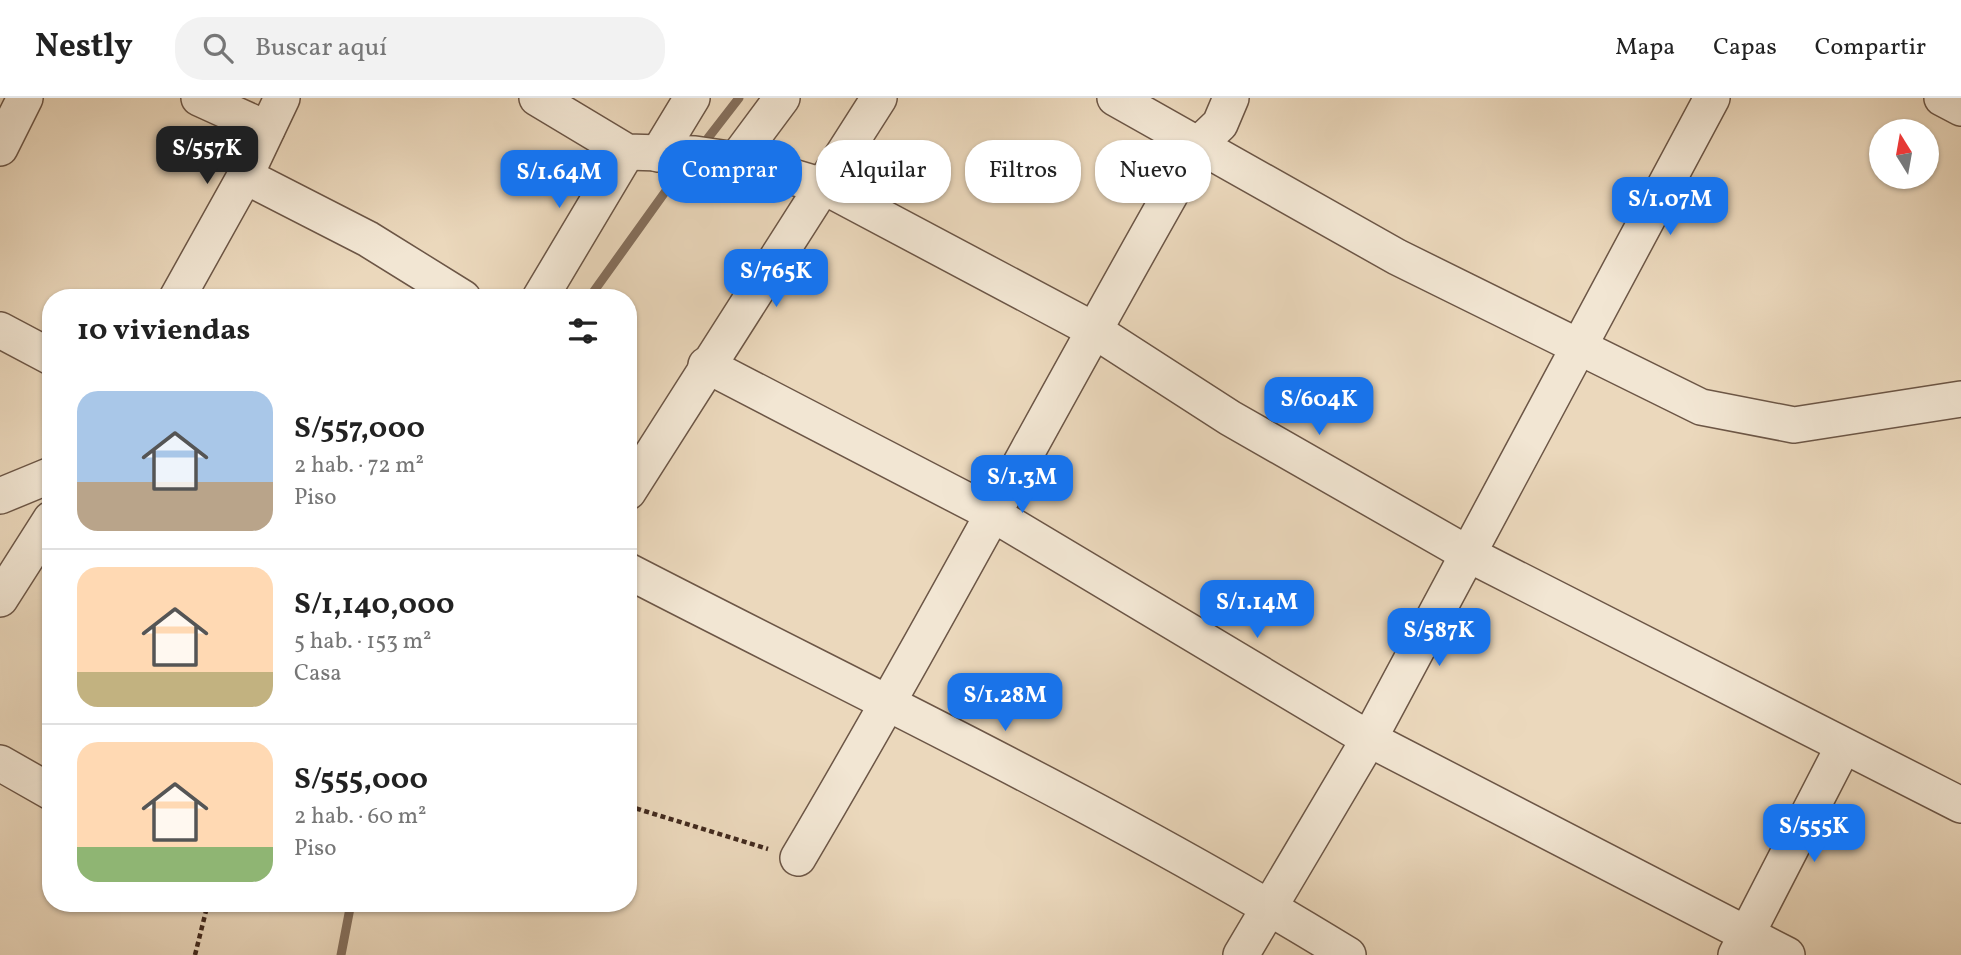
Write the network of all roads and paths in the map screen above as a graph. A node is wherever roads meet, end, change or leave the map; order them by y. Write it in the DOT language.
graph roads {
  1 [pos="25,98"];
  2 [pos="199,98"];
  3 [pos="282,98"];
  4 [pos="537,98"];
  5 [pos="692,98"];
  6 [pos="782,98"];
  7 [pos="879,98"];
  8 [pos="1115,98"];
  9 [pos="1231,98"];
  10 [pos="1712,98"];
  11 [pos="1942,98"];
  12 [pos="1961,108"];
  13 [pos="267,130"];
  14 [pos="751,140"];
  15 [pos="852,140"];
  16 [pos="1192,140"];
  17 [pos="1203,140"];
  18 [pos="0,148"];
  19 [pos="1211,151"];
  20 [pos="643,153"];
  21 [pos="658,153"];
  22 [pos="246,176"];
  23 [pos="816,197"];
  24 [pos="855,203"];
  25 [pos="1165,203"];
  26 [pos="182,289"];
  27 [pos="449,289"];
  28 [pos="546,289"];
  29 [pos="1092,329"];
  30 [pos="0,330"];
  31 [pos="1578,349"];
  32 [pos="42,352"];
  33 [pos="706,365"];
  34 [pos="1961,399"];
  35 [pos="637,477"];
  36 [pos="42,479"];
  37 [pos="0,496"];
  38 [pos="991,513"];
  39 [pos="1468,554"];
  40 [pos="41,558"];
  41 [pos="637,576"];
  42 [pos="0,599"];
  43 [pos="888,706"];
  44 [pos="1369,739"];
  45 [pos="1843,747"];
  46 [pos="0,763"];
  47 [pos="42,787"];
  48 [pos="1961,805"];
  49 [pos="637,809"];
  50 [pos="798,858"];
  51 [pos="1269,906"];
  52 [pos="206,912"];
  53 [pos="1742,944"];
  54 [pos="195,955"];
  55 [pos="1241,955"];
  56 [pos="1348,955"];
  57 [pos="1787,955"];
  1 -- 18 [label="street"];
  2 -- 13 [label="street"];
  3 -- 13 [label="street"];
  4 -- 20 [label="street"];
  5 -- 20 [label="street"];
  6 -- 14 [label="street"];
  7 -- 15 [label="street"];
  8 -- 16 [label="street"];
  9 -- 17 [label="street"];
  10 -- 31 [label="street"];
  11 -- 12 [label="street"];
  13 -- 22 [label="street"];
  19 -- 31 [label="street"];
  20 -- 21 [label="street"];
  20 -- 28 [label="street"];
  22 -- 26 [label="street"];
  22 -- 27 [label="street"];
  23 -- 33 [label="street"];
  24 -- 29 [label="street"];
  25 -- 29 [label="street"];
  29 -- 38 [label="street"];
  29 -- 39 [label="street"];
  30 -- 32 [label="street"];
  31 -- 34 [label="street"];
  31 -- 39 [label="street"];
  33 -- 35 [label="street"];
  33 -- 38 [label="street"];
  36 -- 37 [label="street"];
  38 -- 43 [label="street"];
  38 -- 44 [label="street"];
  39 -- 44 [label="street"];
  39 -- 45 [label="street"];
  40 -- 42 [label="street"];
  41 -- 43 [label="street"];
  43 -- 50 [label="street"];
  43 -- 51 [label="street"];
  44 -- 51 [label="street"];
  44 -- 53 [label="street"];
  45 -- 48 [label="street"];
  45 -- 53 [label="street"];
  46 -- 47 [label="street"];
  49 -- 50 [label="path"];
  51 -- 55 [label="street"];
  51 -- 56 [label="street"];
  52 -- 54 [label="path"];
  53 -- 57 [label="street"];
}
